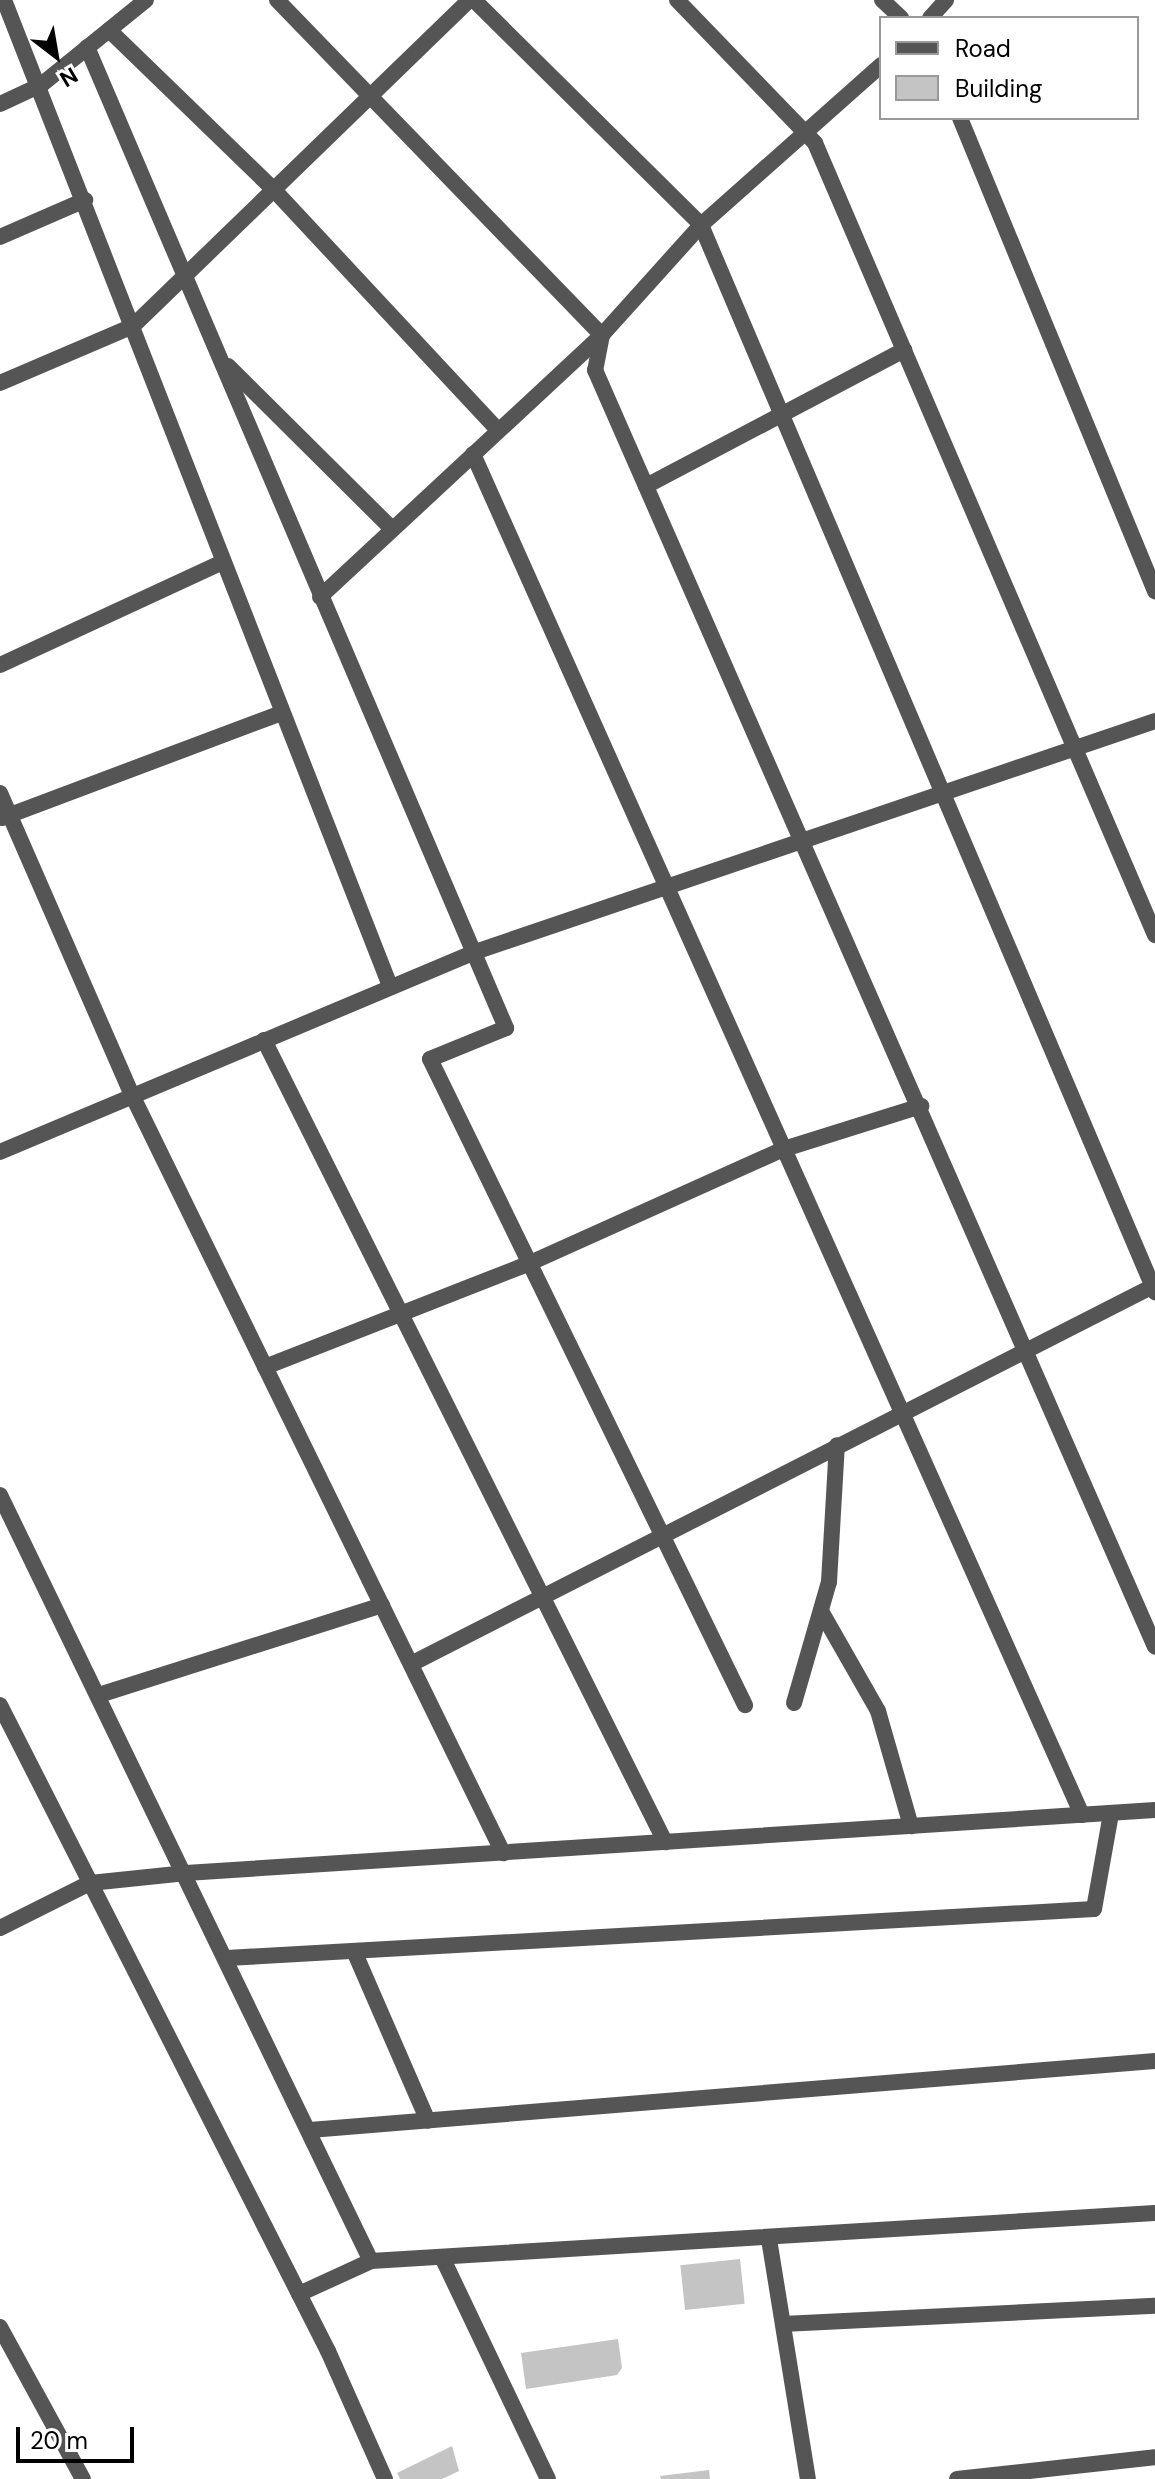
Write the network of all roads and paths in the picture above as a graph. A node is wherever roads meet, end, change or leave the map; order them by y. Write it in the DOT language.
graph roads {
  1 [pos="4,0"];
  2 [pos="146,0"];
  3 [pos="277,0"];
  4 [pos="471,0"];
  5 [pos="677,0"];
  6 [pos="882,0"];
  7 [pos="946,0"];
  8 [pos="899,16"];
  9 [pos="932,16"];
  10 [pos="109,30"];
  11 [pos="87,47"];
  12 [pos="879,67"];
  13 [pos="41,85"];
  14 [pos="371,96"];
  15 [pos="0,104"];
  16 [pos="961,120"];
  17 [pos="806,132"];
  18 [pos="275,191"];
  19 [pos="85,200"];
  20 [pos="701,225"];
  21 [pos="0,237"];
  22 [pos="186,276"];
  23 [pos="133,326"];
  24 [pos="602,335"];
  25 [pos="904,350"];
  26 [pos="221,359"];
  27 [pos="0,383"];
  28 [pos="780,413"];
  29 [pos="498,430"];
  30 [pos="473,454"];
  31 [pos="646,486"];
  32 [pos="392,529"];
  33 [pos="223,562"];
  34 [pos="1155,591"];
  35 [pos="320,597"];
  36 [pos="0,665"];
  37 [pos="281,713"];
  38 [pos="1155,721"];
  39 [pos="1074,749"];
  40 [pos="0,793"];
  41 [pos="941,794"];
  42 [pos="5,817"];
  43 [pos="801,842"];
  44 [pos="664,888"];
  45 [pos="1155,935"];
  46 [pos="475,952"];
  47 [pos="390,986"];
  48 [pos="264,1040"];
  49 [pos="133,1097"];
  50 [pos="921,1106"];
  51 [pos="784,1149"];
  52 [pos="0,1152"];
  53 [pos="530,1263"];
  54 [pos="1154,1288"];
  55 [pos="400,1311"];
  56 [pos="1025,1352"];
  57 [pos="265,1367"];
  58 [pos="904,1412"];
  59 [pos="837,1445"];
  60 [pos="0,1495"];
  61 [pos="661,1534"];
  62 [pos="542,1594"];
  63 [pos="382,1605"];
  64 [pos="821,1611"];
  65 [pos="1155,1647"];
  66 [pos="411,1664"];
  67 [pos="99,1695"];
  68 [pos="794,1703"];
  69 [pos="0,1705"];
  70 [pos="745,1705"];
  71 [pos="1155,1810"];
  72 [pos="1111,1814"];
  73 [pos="1082,1815"];
  74 [pos="911,1826"];
  75 [pos="665,1842"];
  76 [pos="503,1853"];
  77 [pos="186,1873"];
  78 [pos="90,1883"];
  79 [pos="0,1928"];
  80 [pos="354,1951"];
  81 [pos="227,1958"];
  82 [pos="1155,2061"];
  83 [pos="428,2121"];
  84 [pos="310,2130"];
  85 [pos="1155,2213"];
  86 [pos="769,2239"];
  87 [pos="442,2257"];
  88 [pos="371,2261"];
  89 [pos="299,2294"];
  90 [pos="1155,2306"];
  91 [pos="783,2324"];
  92 [pos="0,2327"];
  93 [pos="1155,2457"];
  94 [pos="83,2479"];
  95 [pos="385,2479"];
  96 [pos="548,2479"];
  97 [pos="808,2479"];
  98 [pos="957,2479"];
  1 -- 13 [label="street"];
  2 -- 10 [label="street"];
  3 -- 14 [label="street"];
  4 -- 14 [label="street"];
  4 -- 20 [label="street"];
  5 -- 17 [label="street"];
  6 -- 8 [label="street"];
  7 -- 9 [label="street"];
  10 -- 11 [label="street"];
  10 -- 18 [label="street"];
  11 -- 13 [label="street"];
  11 -- 22 [label="street"];
  12 -- 17 [label="street"];
  13 -- 15 [label="street"];
  13 -- 19 [label="street"];
  14 -- 18 [label="street"];
  14 -- 24 [label="street"];
  16 -- 34 [label="street"];
  17 -- 20 [label="street"];
  17 -- 25 [label="street"];
  18 -- 22 [label="street"];
  18 -- 29 [label="street"];
  19 -- 21 [label="street"];
  19 -- 23 [label="street"];
  20 -- 24 [label="street"];
  20 -- 28 [label="street"];
  22 -- 23 [label="street"];
  22 -- 26 [label="street"];
  23 -- 27 [label="street"];
  23 -- 33 [label="street"];
  24 -- 29 [label="street"];
  24 -- 31 [label="street"];
  25 -- 28 [label="street"];
  25 -- 39 [label="street"];
  26 -- 32 [label="street"];
  26 -- 35 [label="street"];
  28 -- 31 [label="street"];
  28 -- 41 [label="street"];
  29 -- 30 [label="street"];
  30 -- 32 [label="street"];
  30 -- 44 [label="street"];
  31 -- 43 [label="street"];
  32 -- 35 [label="street"];
  33 -- 36 [label="street"];
  33 -- 37 [label="street"];
  35 -- 46 [label="street"];
  37 -- 42 [label="street"];
  37 -- 47 [label="street"];
  38 -- 39 [label="street"];
  39 -- 41 [label="street"];
  39 -- 45 [label="street"];
  40 -- 42 [label="street"];
  41 -- 43 [label="street"];
  41 -- 54 [label="street"];
  42 -- 49 [label="street"];
  43 -- 44 [label="street"];
  43 -- 50 [label="street"];
  44 -- 46 [label="street"];
  44 -- 51 [label="street"];
  46 -- 47 [label="street"];
  46 -- 53 [label="street"];
  47 -- 48 [label="street"];
  48 -- 49 [label="street"];
  48 -- 55 [label="street"];
  49 -- 52 [label="street"];
  49 -- 57 [label="street"];
  50 -- 51 [label="street"];
  50 -- 56 [label="street"];
  51 -- 53 [label="street"];
  51 -- 58 [label="street"];
  53 -- 55 [label="street"];
  53 -- 61 [label="street"];
  54 -- 56 [label="street"];
  55 -- 57 [label="street"];
  55 -- 62 [label="street"];
  56 -- 58 [label="street"];
  56 -- 65 [label="street"];
  57 -- 63 [label="street"];
  58 -- 59 [label="street"];
  58 -- 73 [label="street"];
  59 -- 61 [label="street"];
  59 -- 64 [label="street"];
  60 -- 67 [label="street"];
  61 -- 62 [label="street"];
  61 -- 70 [label="street"];
  62 -- 66 [label="street"];
  62 -- 75 [label="street"];
  63 -- 66 [label="street"];
  63 -- 67 [label="street"];
  64 -- 68 [label="street"];
  64 -- 74 [label="street"];
  66 -- 76 [label="street"];
  67 -- 77 [label="street"];
  69 -- 78 [label="street"];
  71 -- 72 [label="street"];
  72 -- 73 [label="street"];
  72 -- 80 [label="street"];
  73 -- 74 [label="street"];
  74 -- 75 [label="street"];
  75 -- 76 [label="street"];
  76 -- 77 [label="street"];
  77 -- 78 [label="street"];
  77 -- 81 [label="street"];
  78 -- 79 [label="street"];
  78 -- 89 [label="street"];
  80 -- 81 [label="street"];
  80 -- 83 [label="street"];
  81 -- 84 [label="street"];
  82 -- 83 [label="street"];
  83 -- 84 [label="street"];
  84 -- 88 [label="street"];
  85 -- 86 [label="street"];
  86 -- 87 [label="street"];
  86 -- 91 [label="street"];
  87 -- 88 [label="street"];
  87 -- 96 [label="street"];
  88 -- 89 [label="street"];
  89 -- 95 [label="street"];
  90 -- 91 [label="street"];
  91 -- 97 [label="street"];
  92 -- 94 [label="street"];
  93 -- 98 [label="street"];
}
